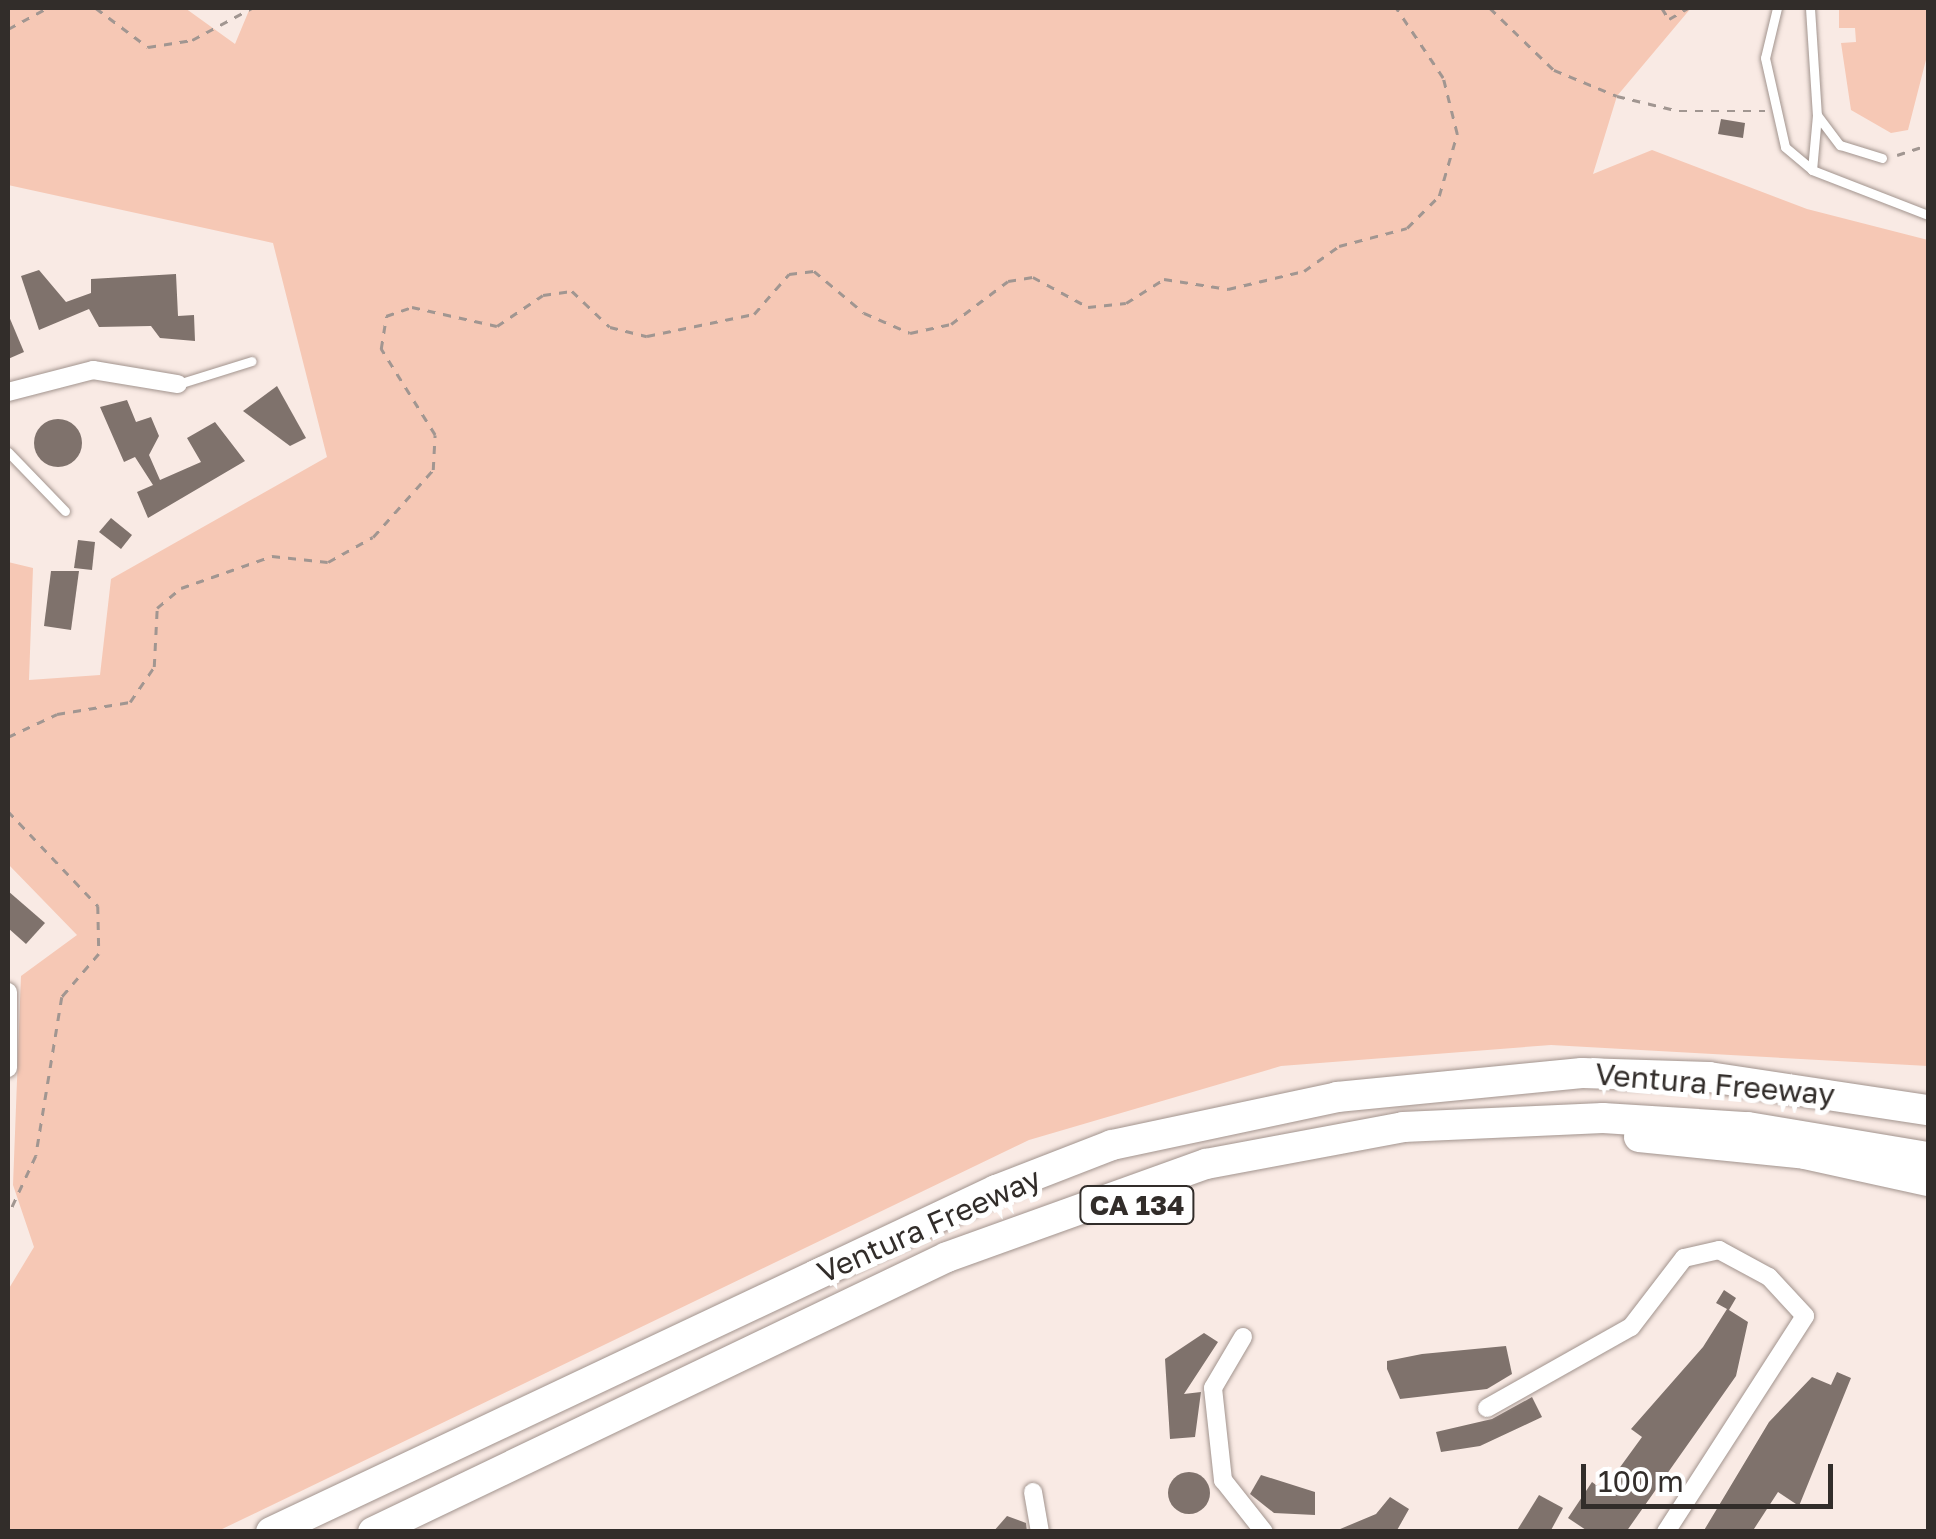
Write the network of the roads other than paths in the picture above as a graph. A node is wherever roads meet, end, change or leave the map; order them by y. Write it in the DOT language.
graph roads {
  1 [pos="1777,8"];
  2 [pos="1810,8"];
  3 [pos="1817,116"];
  4 [pos="1882,158"];
  5 [pos="1812,170"];
  6 [pos="1928,214"];
  7 [pos="252,362"];
  8 [pos="178,384"];
  9 [pos="8,392"];
  10 [pos="8,452"];
  11 [pos="64,511"];
  12 [pos="8,992"];
  13 [pos="8,1068"];
  14 [pos="1337,1097"];
  15 [pos="1928,1110"];
  16 [pos="1928,1130"];
  17 [pos="1928,1157"];
  18 [pos="1928,1182"];
  19 [pos="1243,1337"];
  20 [pos="1486,1408"];
  21 [pos="524,1414"];
  22 [pos="1033,1492"];
  23 [pos="271,1532"];
  24 [pos="311,1532"];
  25 [pos="373,1532"];
  26 [pos="404,1532"];
  27 [pos="1040,1532"];
  28 [pos="1264,1532"];
  29 [pos="1666,1532"];
  1 -- 5 [label="lane"];
  2 -- 3 [label="lane"];
  3 -- 4 [label="lane"];
  3 -- 5 [label="lane"];
  5 -- 6 [label="lane"];
  7 -- 8 [label="lane"];
  8 -- 9 [label="street"];
  10 -- 11 [label="lane"];
  12 -- 13 [label="street"];
  14 -- 15 [label="highway, Ventura Freeway / CA 134"];
  14 -- 16 [label="highway"];
  14 -- 21 [label="highway, Ventura Freeway / CA 134"];
  17 -- 25 [label="highway"];
  18 -- 26 [label="highway, Ventura Freeway / CA 134"];
  19 -- 28 [label="street"];
  20 -- 29 [label="street"];
  21 -- 23 [label="highway, Ventura Freeway / CA 134"];
  21 -- 24 [label="highway"];
  22 -- 27 [label="street"];
}
